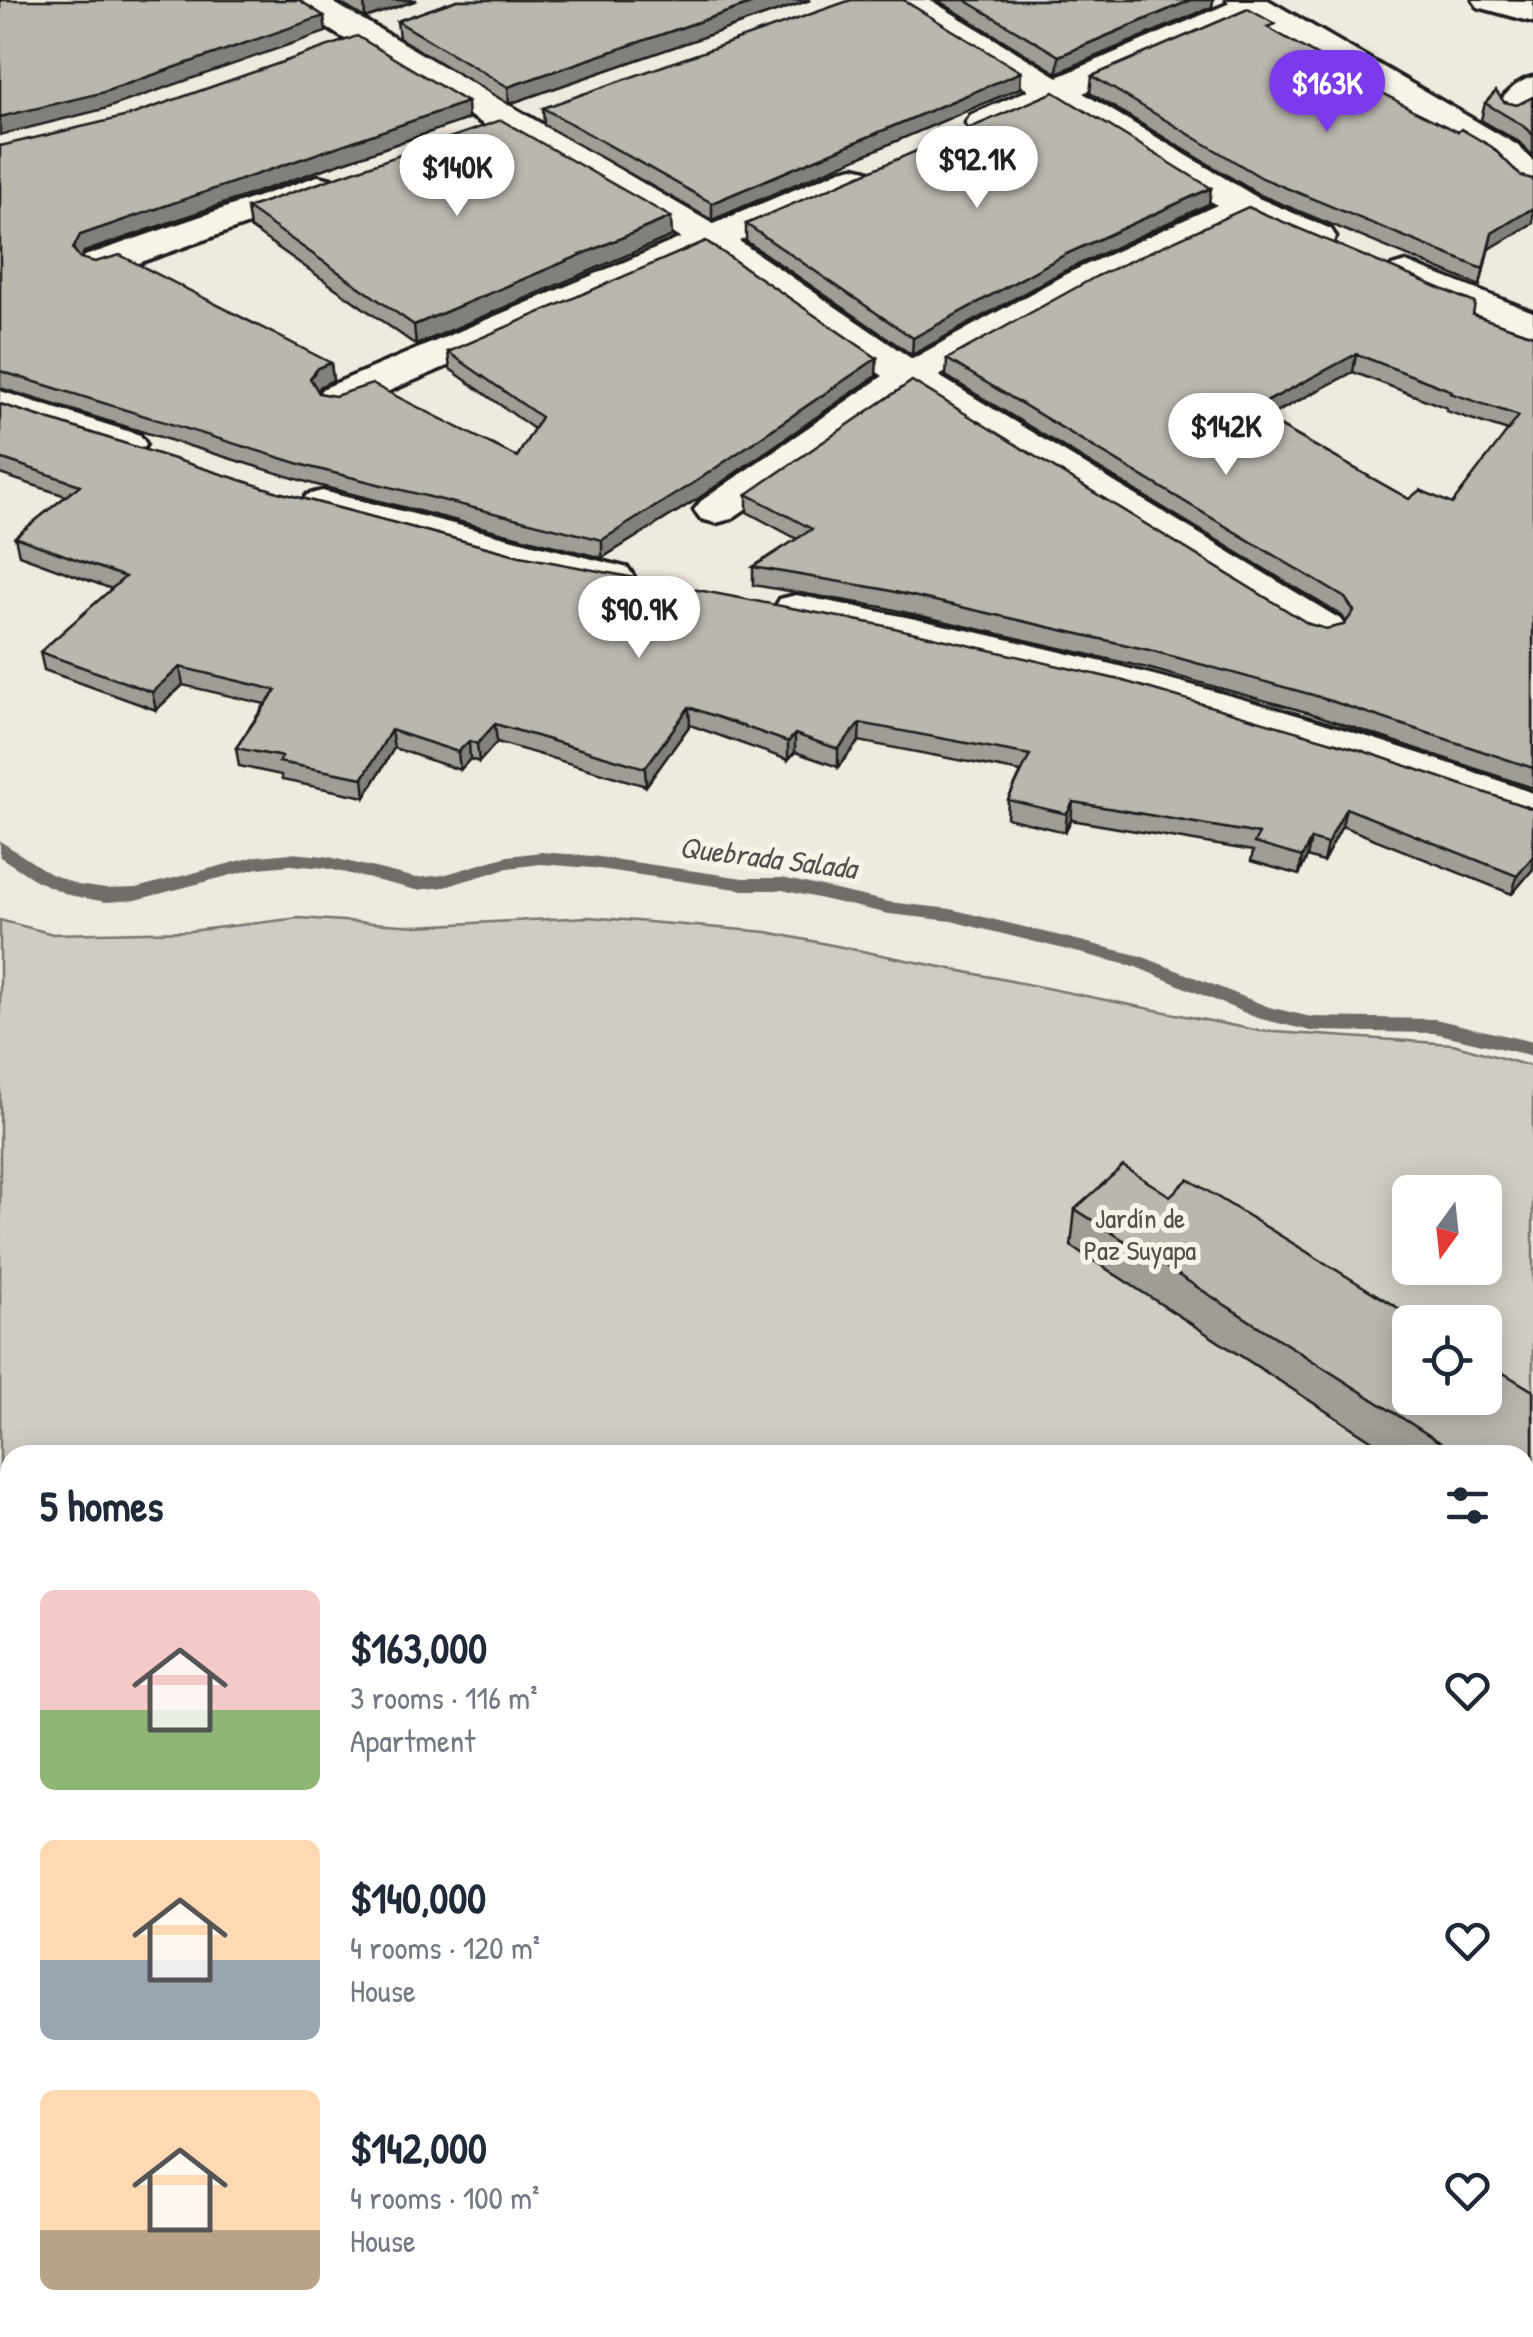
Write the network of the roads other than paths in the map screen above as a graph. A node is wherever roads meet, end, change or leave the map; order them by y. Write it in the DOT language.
graph roads {
  1 [pos="305,0"];
  2 [pos="906,0"];
  3 [pos="1490,0"];
  4 [pos="1248,3"];
  5 [pos="1533,12"];
  6 [pos="1059,91"];
  7 [pos="950,138"];
  8 [pos="894,161"];
  9 [pos="358,174"];
  10 [pos="1533,182"];
  11 [pos="1245,206"];
  12 [pos="712,239"];
  13 [pos="99,264"];
  14 [pos="1533,324"];
  15 [pos="910,376"];
  16 [pos="337,398"];
  17 [pos="0,403"];
  18 [pos="164,457"];
  19 [pos="274,492"];
  20 [pos="716,510"];
  21 [pos="654,584"];
  22 [pos="748,601"];
  23 [pos="1324,628"];
  24 [pos="1533,810"];
  1 -- 12 [label="street"];
  2 -- 6 [label="street"];
  3 -- 5 [label="street"];
  4 -- 6 [label="street"];
  4 -- 10 [label="street"];
  6 -- 7 [label="street"];
  6 -- 11 [label="street"];
  8 -- 12 [label="street"];
  9 -- 13 [label="street"];
  11 -- 14 [label="street"];
  11 -- 15 [label="street"];
  12 -- 15 [label="street"];
  12 -- 16 [label="street"];
  15 -- 20 [label="street"];
  15 -- 23 [label="street"];
  17 -- 18 [label="street"];
  19 -- 21 [label="street"];
  22 -- 24 [label="street"];
}
